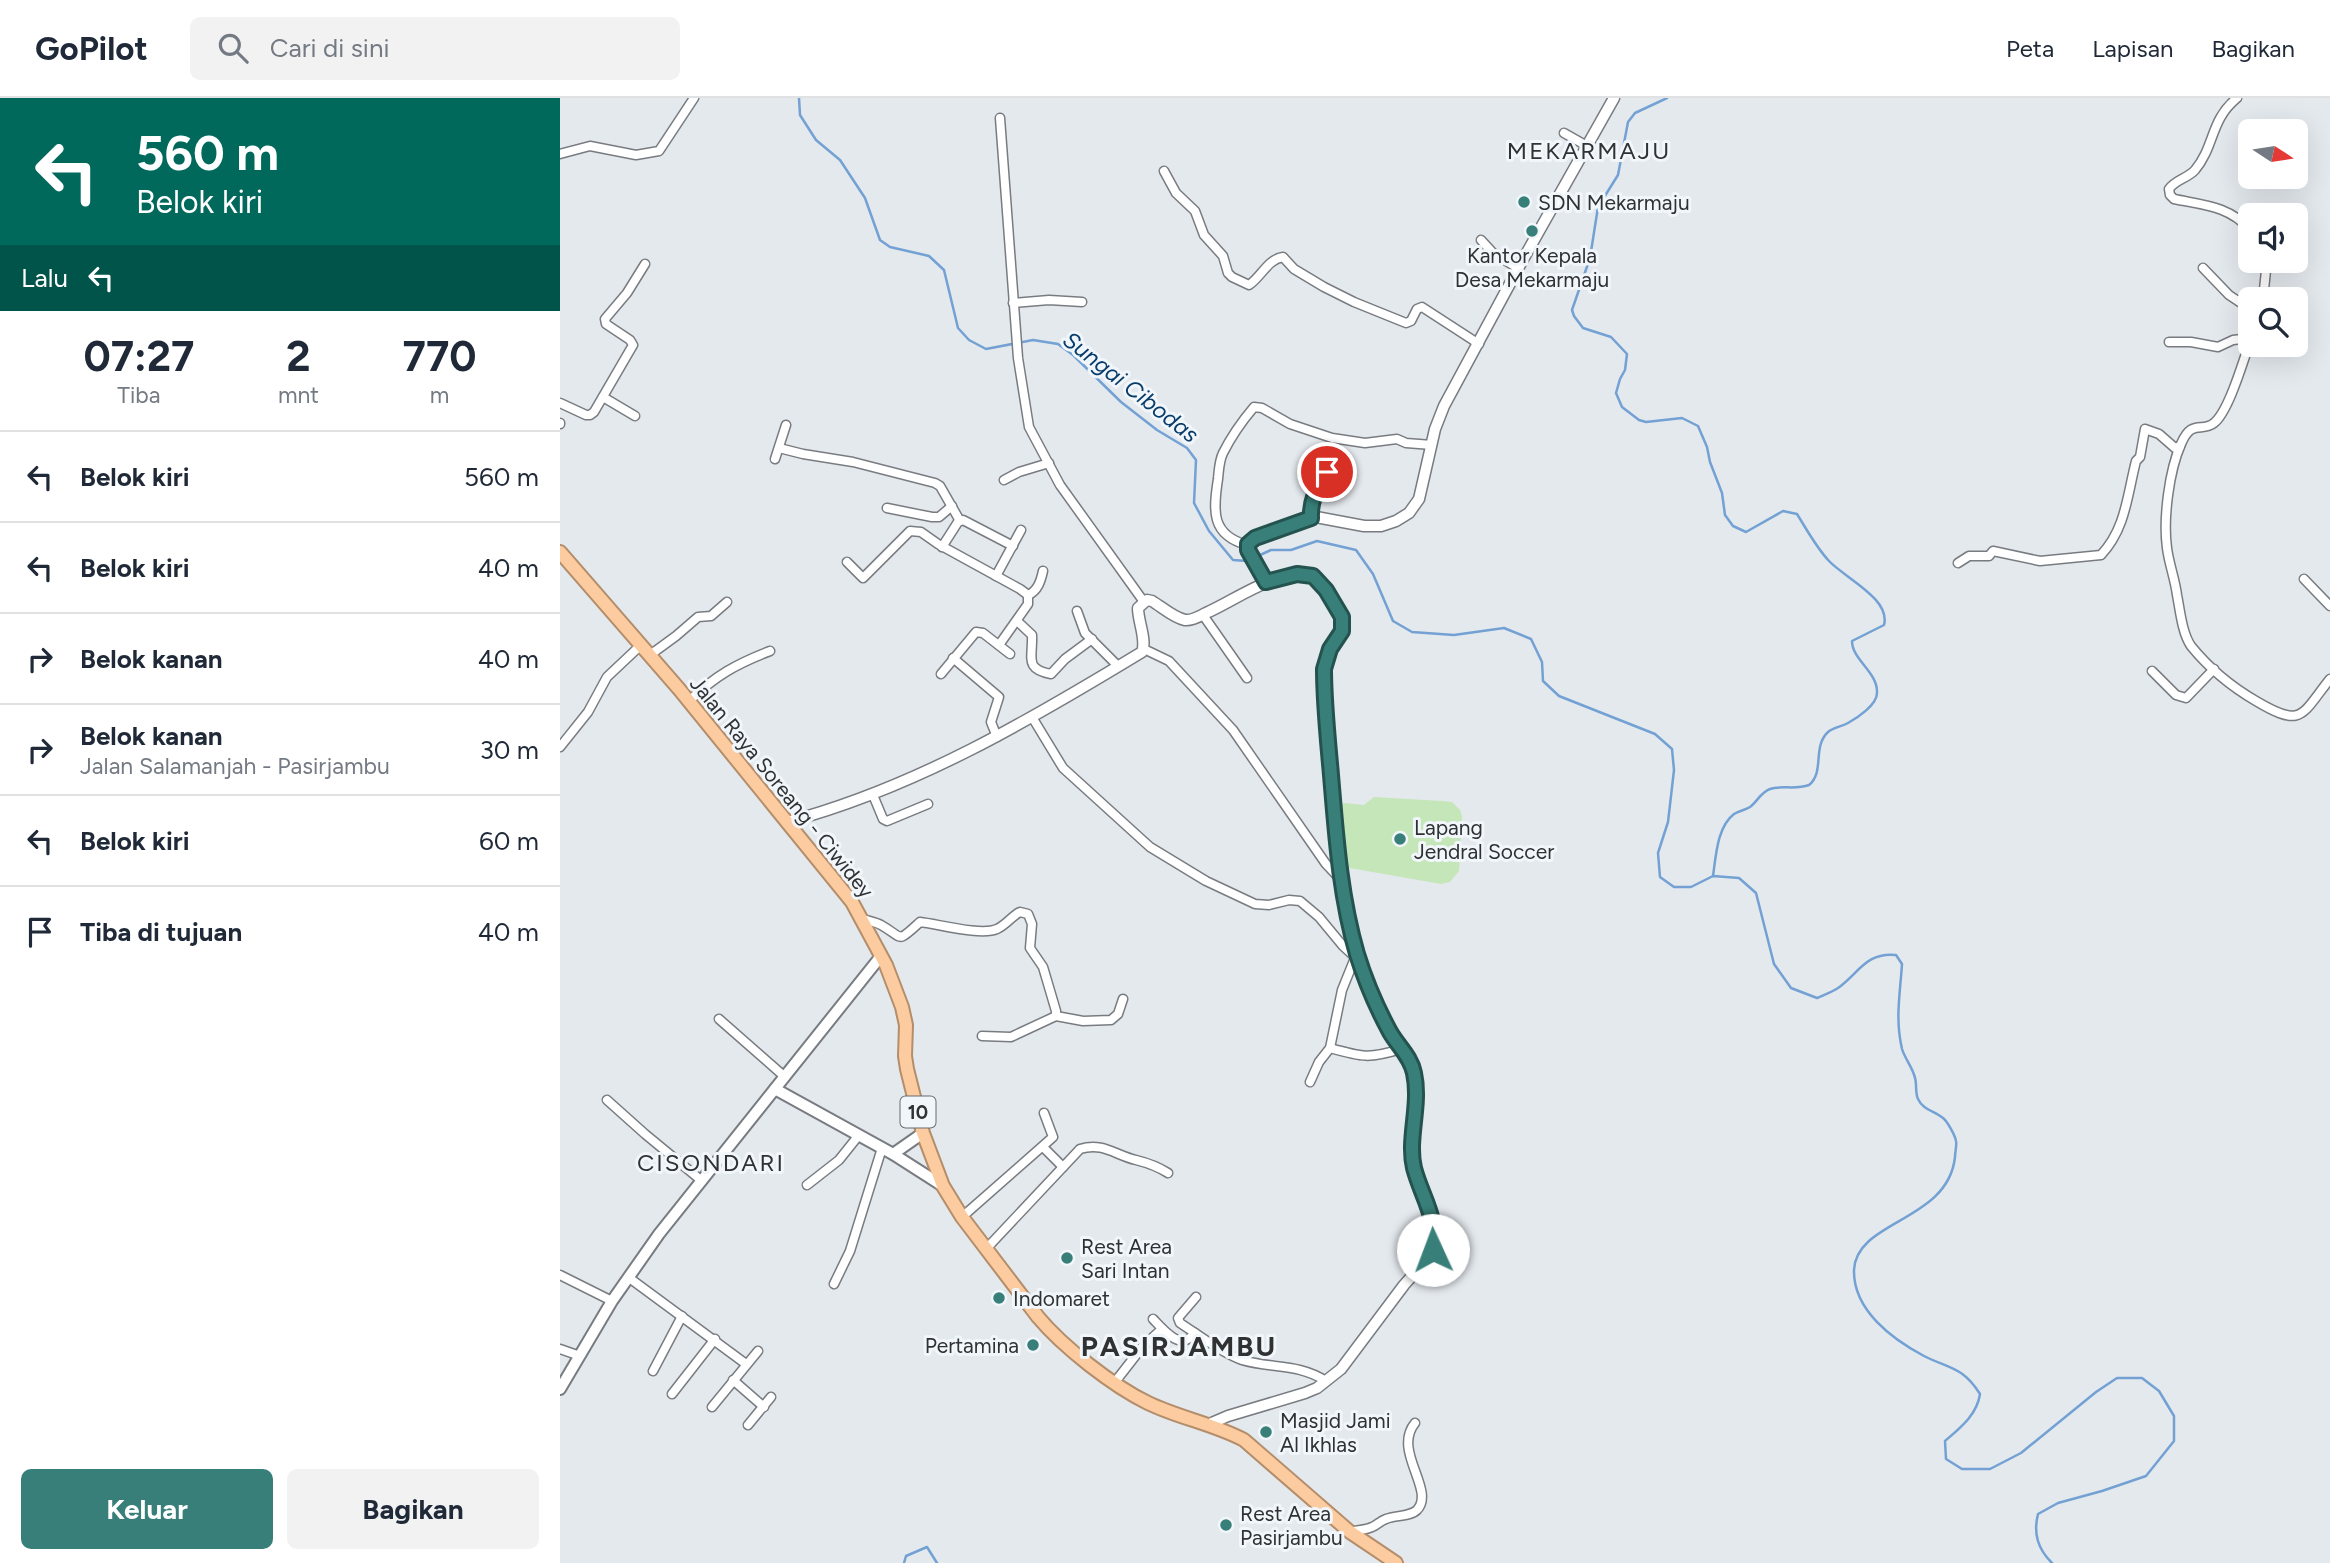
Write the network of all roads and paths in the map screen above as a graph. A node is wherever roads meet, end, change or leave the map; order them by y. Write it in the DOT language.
graph roads {
  1 [pos="694,98"];
  2 [pos="1614,98"];
  3 [pos="2237,98"];
  4 [pos="1000,118"];
  5 [pos="1564,133"];
  6 [pos="1587,146"];
  7 [pos="560,154"];
  8 [pos="1164,172"];
  9 [pos="2238,219"];
  10 [pos="1481,240"];
  11 [pos="645,264"];
  12 [pos="1518,268"];
  13 [pos="2203,268"];
  14 [pos="2238,301"];
  15 [pos="1082,302"];
  16 [pos="1013,303"];
  17 [pos="2238,340"];
  18 [pos="2169,342"];
  19 [pos="1479,344"];
  20 [pos="2244,357"];
  21 [pos="603,397"];
  22 [pos="560,402"];
  23 [pos="635,416"];
  24 [pos="786,425"];
  25 [pos="1432,444"];
  26 [pos="2180,446"];
  27 [pos="779,448"];
  28 [pos="1336,456"];
  29 [pos="775,459"];
  30 [pos="1049,463"];
  31 [pos="1003,480"];
  32 [pos="952,506"];
  33 [pos="887,508"];
  34 [pos="907,512"];
  35 [pos="1311,518"];
  36 [pos="960,521"];
  37 [pos="915,530"];
  38 [pos="1021,530"];
  39 [pos="1013,546"];
  40 [pos="942,547"];
  41 [pos="1249,549"];
  42 [pos="560,552"];
  43 [pos="848,562"];
  44 [pos="1958,564"];
  45 [pos="1043,571"];
  46 [pos="996,576"];
  47 [pos="2304,579"];
  48 [pos="1266,582"];
  49 [pos="1028,595"];
  50 [pos="727,602"];
  51 [pos="1144,602"];
  52 [pos="2330,606"];
  53 [pos="1077,611"];
  54 [pos="1203,615"];
  55 [pos="1017,621"];
  56 [pos="1092,639"];
  57 [pos="999,645"];
  58 [pos="1144,649"];
  59 [pos="645,650"];
  60 [pos="770,651"];
  61 [pos="1010,654"];
  62 [pos="953,658"];
  63 [pos="1118,666"];
  64 [pos="2214,669"];
  65 [pos="2152,671"];
  66 [pos="941,674"];
  67 [pos="1247,678"];
  68 [pos="2330,679"];
  69 [pos="689,701"];
  70 [pos="1032,717"];
  71 [pos="997,737"];
  72 [pos="560,747"];
  73 [pos="873,795"];
  74 [pos="928,804"];
  75 [pos="787,822"];
  76 [pos="1343,881"];
  77 [pos="863,919"];
  78 [pos="1355,954"];
  79 [pos="881,956"];
  80 [pos="1123,999"];
  81 [pos="1056,1016"];
  82 [pos="719,1019"];
  83 [pos="982,1036"];
  84 [pos="1330,1048"];
  85 [pos="1401,1049"];
  86 [pos="785,1077"];
  87 [pos="1310,1082"];
  88 [pos="775,1089"];
  89 [pos="607,1100"];
  90 [pos="1044,1113"];
  91 [pos="923,1133"];
  92 [pos="859,1135"];
  93 [pos="1043,1147"];
  94 [pos="882,1148"];
  95 [pos="893,1154"];
  96 [pos="1063,1167"];
  97 [pos="1168,1173"];
  98 [pos="702,1181"];
  99 [pos="807,1185"];
  100 [pos="943,1186"];
  101 [pos="962,1217"];
  102 [pos="986,1249"];
  103 [pos="560,1275"];
  104 [pos="628,1277"];
  105 [pos="834,1284"];
  106 [pos="1196,1297"];
  107 [pos="612,1301"];
  108 [pos="682,1316"];
  109 [pos="1153,1319"];
  110 [pos="1162,1329"];
  111 [pos="1195,1333"];
  112 [pos="715,1339"];
  113 [pos="560,1349"];
  114 [pos="758,1350"];
  115 [pos="580,1356"];
  116 [pos="746,1364"];
  117 [pos="653,1371"];
  118 [pos="733,1380"];
  119 [pos="1326,1381"];
  120 [pos="1115,1382"];
  121 [pos="560,1389"];
  122 [pos="672,1394"];
  123 [pos="771,1397"];
  124 [pos="712,1407"];
  125 [pos="764,1407"];
  126 [pos="1415,1423"];
  127 [pos="1207,1424"];
  128 [pos="748,1425"];
  129 [pos="1350,1532"];
  130 [pos="1396,1563"];
  1 -- 7 [label="street"];
  2 -- 6 [label="street"];
  3 -- 9 [label="street"];
  4 -- 16 [label="street"];
  5 -- 6 [label="street"];
  6 -- 12 [label="street"];
  8 -- 19 [label="street"];
  10 -- 12 [label="street"];
  11 -- 21 [label="street"];
  12 -- 19 [label="street"];
  13 -- 14 [label="street"];
  15 -- 16 [label="street"];
  16 -- 30 [label="street"];
  17 -- 18 [label="street"];
  19 -- 25 [label="street"];
  20 -- 26 [label="street"];
  21 -- 22 [label="street"];
  21 -- 23 [label="street"];
  24 -- 27 [label="street"];
  25 -- 35 [label="street"];
  25 -- 41 [label="street"];
  26 -- 44 [label="street"];
  26 -- 64 [label="street"];
  27 -- 29 [label="street"];
  27 -- 32 [label="street"];
  28 -- 35 [label="street"];
  30 -- 31 [label="street"];
  30 -- 51 [label="street"];
  32 -- 34 [label="street"];
  32 -- 36 [label="street"];
  33 -- 34 [label="street"];
  34 -- 37 [label="street"];
  35 -- 41 [label="street"];
  36 -- 39 [label="street"];
  36 -- 40 [label="street"];
  37 -- 40 [label="street"];
  37 -- 43 [label="street"];
  38 -- 39 [label="street"];
  39 -- 46 [label="street"];
  40 -- 46 [label="street"];
  41 -- 48 [label="street"];
  42 -- 59 [label="highway, Jalan Raya Soreang - Ciwidey / 10"];
  45 -- 49 [label="street"];
  46 -- 49 [label="street"];
  47 -- 52 [label="street"];
  48 -- 54 [label="street"];
  48 -- 76 [label="street"];
  49 -- 55 [label="street"];
  50 -- 59 [label="street"];
  51 -- 54 [label="street"];
  51 -- 58 [label="street"];
  53 -- 56 [label="street"];
  54 -- 67 [label="street"];
  55 -- 56 [label="street"];
  55 -- 57 [label="street"];
  56 -- 63 [label="street"];
  57 -- 61 [label="street"];
  57 -- 62 [label="street"];
  58 -- 63 [label="street"];
  58 -- 76 [label="street"];
  59 -- 69 [label="highway, Jalan Raya Soreang - Ciwidey / 10"];
  59 -- 72 [label="street"];
  60 -- 69 [label="street"];
  62 -- 66 [label="street"];
  62 -- 71 [label="street"];
  63 -- 70 [label="street"];
  64 -- 65 [label="street"];
  64 -- 68 [label="street"];
  69 -- 75 [label="highway, Jalan Raya Soreang - Ciwidey / 10"];
  70 -- 71 [label="street"];
  70 -- 78 [label="street"];
  71 -- 73 [label="street"];
  73 -- 74 [label="street"];
  73 -- 75 [label="street"];
  75 -- 77 [label="highway, Jalan Raya Soreang - Ciwidey / 10"];
  76 -- 78 [label="street"];
  77 -- 79 [label="highway, Jalan Raya Soreang - Ciwidey / 10"];
  77 -- 81 [label="street"];
  78 -- 84 [label="street"];
  78 -- 85 [label="street"];
  79 -- 86 [label="main road"];
  79 -- 91 [label="highway, Jalan Raya Soreang - Ciwidey / 10"];
  80 -- 81 [label="street"];
  81 -- 83 [label="street"];
  82 -- 86 [label="street"];
  84 -- 85 [label="street"];
  84 -- 87 [label="street"];
  85 -- 119 [label="street"];
  86 -- 88 [label="main road"];
  88 -- 92 [label="main road"];
  88 -- 98 [label="main road"];
  89 -- 98 [label="street"];
  90 -- 93 [label="street"];
  91 -- 95 [label="main road"];
  91 -- 100 [label="highway, Jalan Raya Soreang - Ciwidey / 10"];
  92 -- 94 [label="main road"];
  92 -- 99 [label="street"];
  93 -- 96 [label="street"];
  93 -- 101 [label="street"];
  94 -- 95 [label="main road"];
  94 -- 105 [label="street"];
  95 -- 100 [label="main road"];
  96 -- 97 [label="street"];
  96 -- 102 [label="street"];
  98 -- 104 [label="main road"];
  100 -- 101 [label="highway, Jalan Raya Soreang - Ciwidey / 10"];
  101 -- 102 [label="highway, Jalan Raya Soreang - Ciwidey / 10"];
  102 -- 120 [label="highway, Jalan Raya Soreang - Ciwidey / 10"];
  103 -- 107 [label="street"];
  104 -- 107 [label="main road"];
  104 -- 108 [label="street"];
  106 -- 111 [label="street"];
  107 -- 115 [label="main road"];
  108 -- 112 [label="street"];
  108 -- 117 [label="street"];
  109 -- 110 [label="street"];
  110 -- 111 [label="street"];
  110 -- 120 [label="street"];
  111 -- 119 [label="street"];
  112 -- 116 [label="street"];
  112 -- 122 [label="street"];
  113 -- 115 [label="street"];
  114 -- 116 [label="street"];
  115 -- 121 [label="main road"];
  116 -- 118 [label="street"];
  118 -- 124 [label="street"];
  118 -- 125 [label="street"];
  119 -- 127 [label="street"];
  120 -- 127 [label="highway, Jalan Raya Soreang - Ciwidey / 10"];
  123 -- 125 [label="street"];
  125 -- 128 [label="street"];
  126 -- 129 [label="street"];
  127 -- 129 [label="highway, Jalan Raya Soreang - Ciwidey / 10"];
  129 -- 130 [label="highway, Jalan Raya Soreang - Ciwidey / 10"];
}
